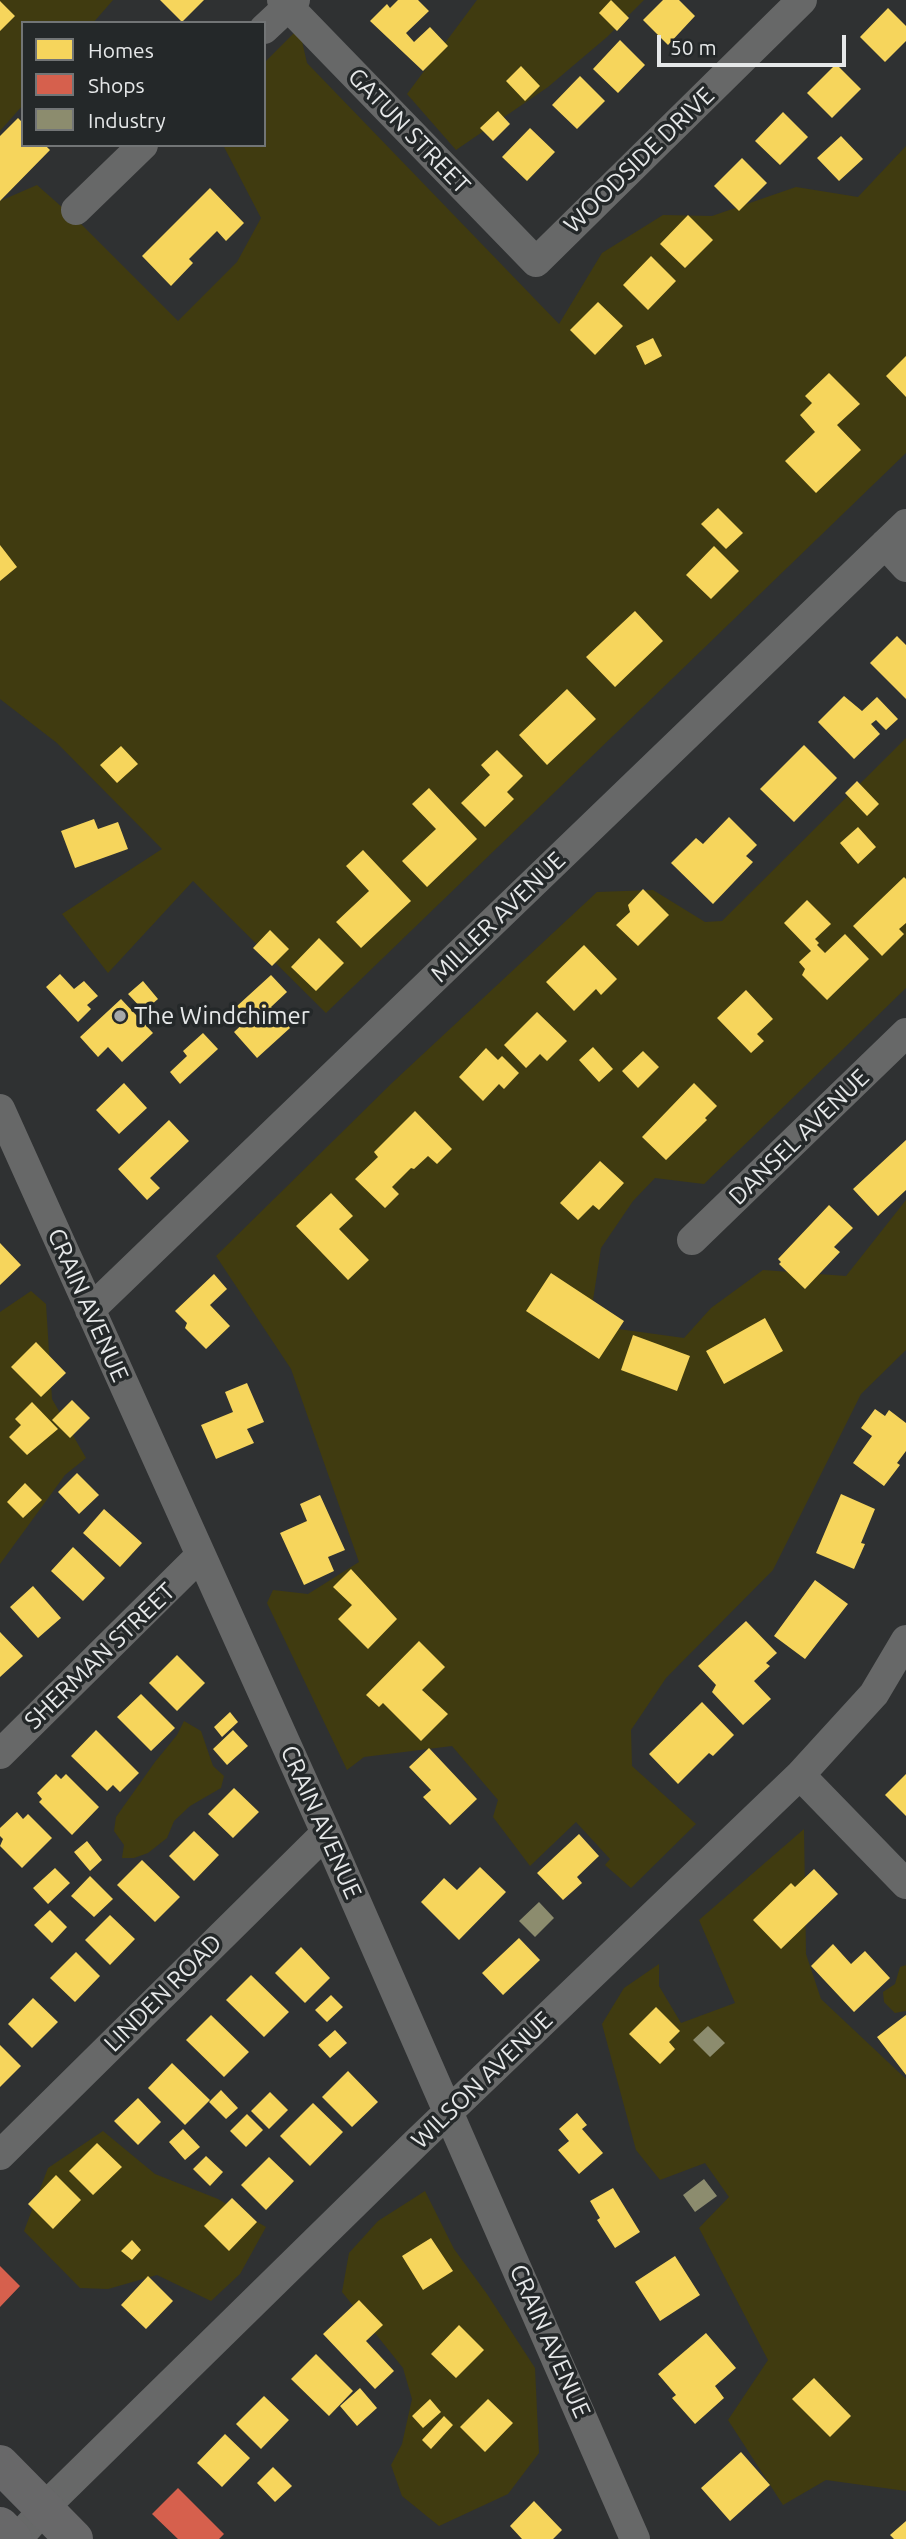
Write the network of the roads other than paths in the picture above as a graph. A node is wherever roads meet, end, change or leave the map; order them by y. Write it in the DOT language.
graph roads {
  1 [pos="803,0"];
  2 [pos="288,2"];
  3 [pos="266,27"];
  4 [pos="141,147"];
  5 [pos="76,210"];
  6 [pos="536,261"];
  7 [pos="906,524"];
  8 [pos="885,544"];
  9 [pos="906,567"];
  10 [pos="906,1033"];
  11 [pos="0,1109"];
  12 [pos="692,1240"];
  13 [pos="90,1310"];
  14 [pos="200,1556"];
  15 [pos="906,1640"];
  16 [pos="0,1754"];
  17 [pos="800,1774"];
  18 [pos="326,1833"];
  19 [pos="906,1884"];
  20 [pos="449,2112"];
  21 [pos="0,2155"];
  22 [pos="0,2464"];
  23 [pos="45,2509"];
  24 [pos="0,2526"];
  25 [pos="15,2539"];
  26 [pos="74,2539"];
  27 [pos="635,2539"];
  1 -- 6 [label="street, WOODSIDE DRIVE"];
  2 -- 3 [label="street"];
  2 -- 6 [label="street, GATUN STREET"];
  4 -- 5 [label="street"];
  7 -- 8 [label="street, MILLER AVENUE"];
  8 -- 9 [label="street"];
  8 -- 13 [label="street, MILLER AVENUE"];
  10 -- 12 [label="street, DANSEL AVENUE"];
  11 -- 13 [label="street, CRAIN AVENUE"];
  13 -- 14 [label="street, CRAIN AVENUE"];
  14 -- 16 [label="street, SHERMAN STREET"];
  14 -- 18 [label="street, CRAIN AVENUE"];
  15 -- 17 [label="street, WILSON AVENUE"];
  17 -- 19 [label="street"];
  17 -- 20 [label="street, WILSON AVENUE"];
  18 -- 20 [label="street, CRAIN AVENUE"];
  18 -- 21 [label="street, LINDEN ROAD"];
  20 -- 23 [label="street, WILSON AVENUE"];
  20 -- 27 [label="street, CRAIN AVENUE"];
  22 -- 23 [label="main road"];
  23 -- 25 [label="street, WILSON AVENUE"];
  23 -- 26 [label="main road"];
  24 -- 25 [label="main road"];
}
